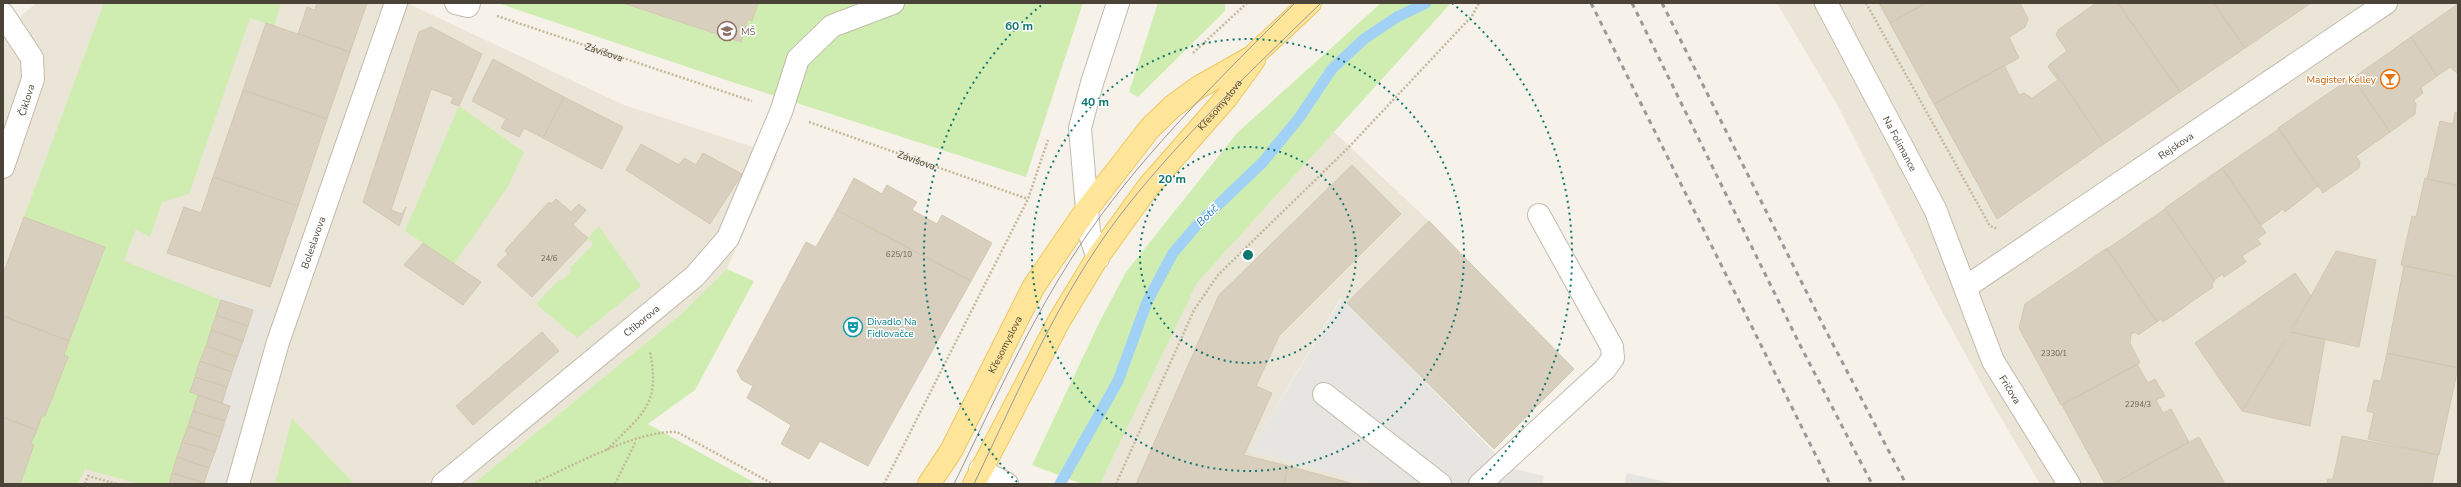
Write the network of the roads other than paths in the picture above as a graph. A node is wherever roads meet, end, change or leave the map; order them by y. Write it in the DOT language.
graph roads {
  1 [pos="396,3"];
  2 [pos="893,3"];
  3 [pos="1118,3"];
  4 [pos="1310,3"];
  5 [pos="1826,3"];
  6 [pos="2386,3"];
  7 [pos="3,14"];
  8 [pos="1266,45"];
  9 [pos="3,167"];
  10 [pos="1087,209"];
  11 [pos="1539,215"];
  12 [pos="1098,258"];
  13 [pos="1966,287"];
  14 [pos="1324,394"];
  15 [pos="977,477"];
  16 [pos="238,484"];
  17 [pos="442,484"];
  18 [pos="930,484"];
  19 [pos="1006,484"];
  20 [pos="1440,484"];
  21 [pos="1480,484"];
  22 [pos="2069,484"];
  1 -- 16 [label="street, Boleslavova"];
  2 -- 17 [label="street, Ctiborova"];
  3 -- 10 [label="street"];
  4 -- 8 [label="main road, Křesomyslova"];
  5 -- 13 [label="street, Na Folimance"];
  6 -- 13 [label="street, Rejskova"];
  7 -- 9 [label="street, Čiklova"];
  8 -- 10 [label="main road, Křesomyslova"];
  8 -- 12 [label="main road, Křesomyslova"];
  10 -- 12 [label="street"];
  10 -- 18 [label="main road, Křesomyslova"];
  11 -- 21 [label="street"];
  12 -- 15 [label="main road, Křesomyslova"];
  13 -- 22 [label="street, Fričova"];
  14 -- 20 [label="street"];
  15 -- 19 [label="street"];
}
